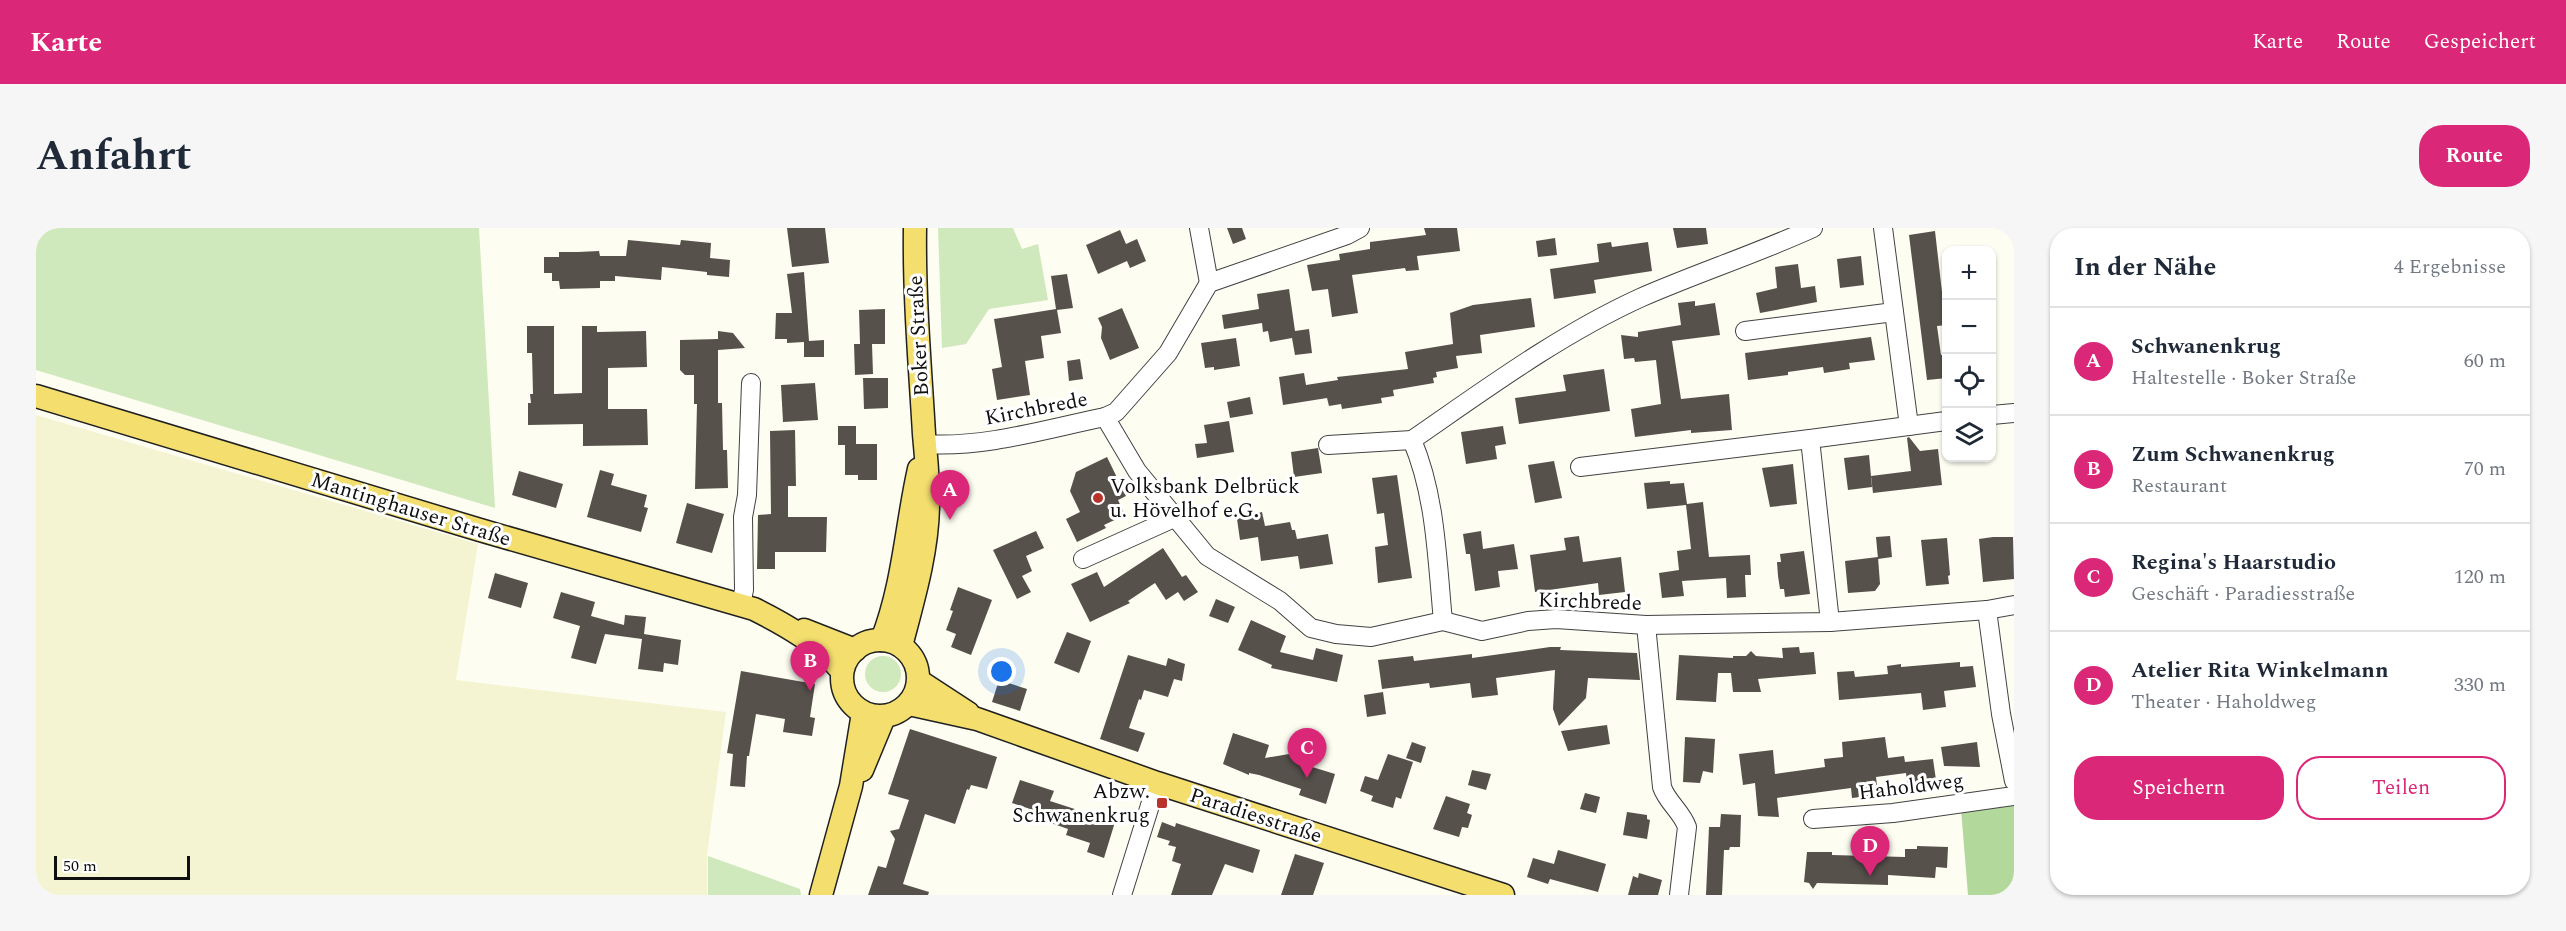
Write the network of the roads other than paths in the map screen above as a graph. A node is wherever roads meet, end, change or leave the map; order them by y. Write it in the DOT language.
graph roads {
  1 [pos="915,228"];
  2 [pos="1199,228"];
  3 [pos="1360,228"];
  4 [pos="1813,228"];
  5 [pos="1883,228"];
  6 [pos="1784,235"];
  7 [pos="1209,283"];
  8 [pos="1894,312"];
  9 [pos="1745,331"];
  10 [pos="751,383"];
  11 [pos="36,396"];
  12 [pos="2014,413"];
  13 [pos="1996,415"];
  14 [pos="1105,417"];
  15 [pos="1942,422"];
  16 [pos="1909,426"];
  17 [pos="1810,438"];
  18 [pos="1412,440"];
  19 [pos="925,444"];
  20 [pos="1328,445"];
  21 [pos="1580,466"];
  22 [pos="1174,518"];
  23 [pos="1083,559"];
  24 [pos="741,604"];
  25 [pos="2014,605"];
  26 [pos="1987,610"];
  27 [pos="1443,621"];
  28 [pos="1830,622"];
  29 [pos="785,625"];
  30 [pos="1646,625"];
  31 [pos="892,643"];
  32 [pos="855,650"];
  33 [pos="842,671"];
  34 [pos="919,681"];
  35 [pos="909,704"];
  36 [pos="2007,713"];
  37 [pos="873,715"];
  38 [pos="977,719"];
  39 [pos="2014,781"];
  40 [pos="1157,783"];
  41 [pos="2014,796"];
  42 [pos="1813,819"];
  43 [pos="821,895"];
  44 [pos="1122,895"];
  45 [pos="1503,895"];
  46 [pos="1678,895"];
  1 -- 19 [label="main road, Boker Straße"];
  2 -- 7 [label="street"];
  3 -- 7 [label="street"];
  4 -- 6 [label="street"];
  5 -- 8 [label="street"];
  6 -- 18 [label="street"];
  7 -- 14 [label="street"];
  8 -- 9 [label="street"];
  8 -- 16 [label="street"];
  10 -- 24 [label="street"];
  11 -- 24 [label="main road, Mantinghauser Straße"];
  12 -- 13 [label="street"];
  14 -- 19 [label="street, Kirchbrede"];
  14 -- 22 [label="street, Kirchbrede"];
  15 -- 16 [label="street"];
  16 -- 17 [label="street"];
  17 -- 21 [label="street"];
  17 -- 28 [label="street"];
  18 -- 20 [label="street"];
  18 -- 27 [label="street"];
  19 -- 31 [label="main road, Boker Straße"];
  22 -- 23 [label="street"];
  22 -- 27 [label="street, Kirchbrede"];
  24 -- 29 [label="main road, Mantinghauser Straße"];
  25 -- 26 [label="street, Kirchbrede"];
  26 -- 28 [label="street, Kirchbrede"];
  26 -- 36 [label="street"];
  27 -- 30 [label="street, Kirchbrede"];
  28 -- 30 [label="street, Kirchbrede"];
  29 -- 32 [label="main road, Mantinghauser Straße"];
  29 -- 33 [label="main road, Mantinghauser Straße"];
  30 -- 46 [label="street"];
  31 -- 32 [label="main road"];
  31 -- 34 [label="main road"];
  32 -- 33 [label="main road"];
  33 -- 37 [label="main road"];
  34 -- 35 [label="main road"];
  34 -- 38 [label="main road, Paradiesstraße"];
  35 -- 37 [label="main road"];
  35 -- 38 [label="main road, Paradiesstraße"];
  36 -- 39 [label="street"];
  37 -- 43 [label="main road"];
  38 -- 40 [label="main road, Paradiesstraße"];
  40 -- 44 [label="street"];
  40 -- 45 [label="main road, Paradiesstraße"];
  41 -- 42 [label="street, Haholdweg"];
}
